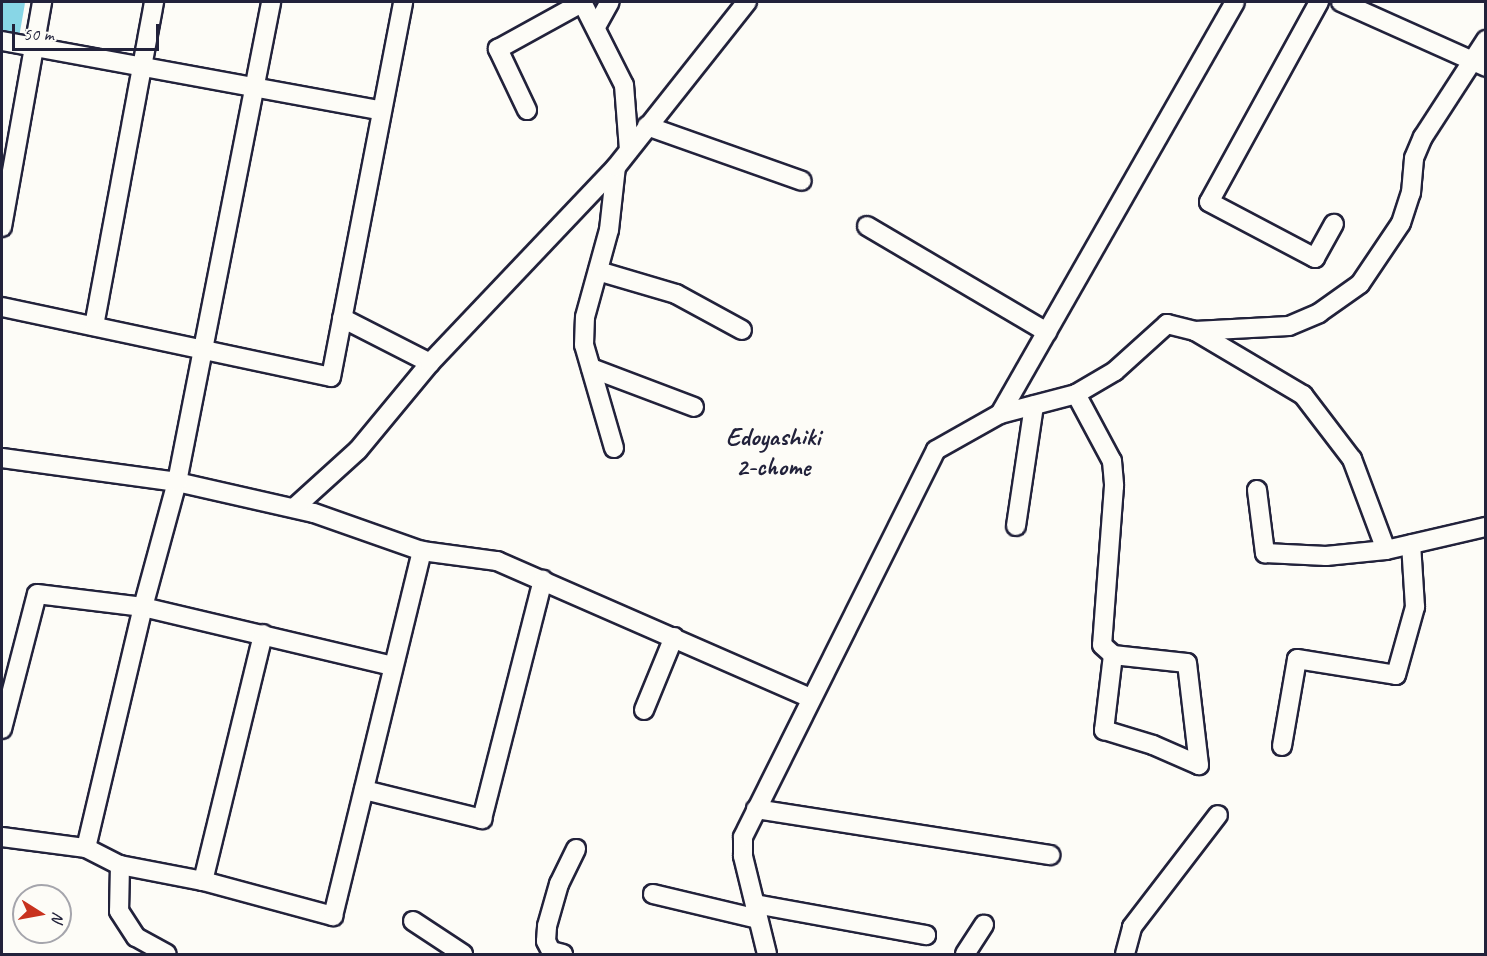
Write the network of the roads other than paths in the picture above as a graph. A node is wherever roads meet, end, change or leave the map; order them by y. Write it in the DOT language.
graph roads {
  1 [pos="42,2"];
  2 [pos="154,2"];
  3 [pos="271,2"];
  4 [pos="403,2"];
  5 [pos="583,2"];
  6 [pos="610,2"];
  7 [pos="747,2"];
  8 [pos="1235,2"];
  9 [pos="1318,2"];
  10 [pos="1341,2"];
  11 [pos="597,25"];
  12 [pos="1485,40"];
  13 [pos="2,41"];
  14 [pos="34,47"];
  15 [pos="1478,64"];
  16 [pos="142,67"];
  17 [pos="254,88"];
  18 [pos="382,111"];
  19 [pos="527,111"];
  20 [pos="647,126"];
  21 [pos="629,150"];
  22 [pos="615,167"];
  23 [pos="802,181"];
  24 [pos="1334,224"];
  25 [pos="867,226"];
  26 [pos="2,227"];
  27 [pos="598,271"];
  28 [pos="2,307"];
  29 [pos="342,318"];
  30 [pos="94,326"];
  31 [pos="742,330"];
  32 [pos="1195,331"];
  33 [pos="1047,332"];
  34 [pos="203,352"];
  35 [pos="430,363"];
  36 [pos="591,368"];
  37 [pos="1076,394"];
  38 [pos="1034,405"];
  39 [pos="694,407"];
  40 [pos="1000,414"];
  41 [pos="614,448"];
  42 [pos="2,458"];
  43 [pos="177,482"];
  44 [pos="1257,490"];
  45 [pos="294,508"];
  46 [pos="1016,526"];
  47 [pos="1485,527"];
  48 [pos="1411,544"];
  49 [pos="1386,550"];
  50 [pos="422,551"];
  51 [pos="543,580"];
  52 [pos="143,607"];
  53 [pos="263,634"];
  54 [pos="674,637"];
  55 [pos="1113,655"];
  56 [pos="393,666"];
  57 [pos="810,698"];
  58 [pos="644,710"];
  59 [pos="2,729"];
  60 [pos="1282,746"];
  61 [pos="364,790"];
  62 [pos="756,809"];
  63 [pos="1218,814"];
  64 [pos="2,837"];
  65 [pos="86,848"];
  66 [pos="576,849"];
  67 [pos="1050,855"];
  68 [pos="120,865"];
  69 [pos="203,881"];
  70 [pos="653,894"];
  71 [pos="757,912"];
  72 [pos="413,921"];
  73 [pos="984,925"];
  74 [pos="926,935"];
  75 [pos="166,954"];
  76 [pos="463,954"];
  77 [pos="563,954"];
  78 [pos="767,954"];
  79 [pos="965,954"];
  80 [pos="1125,954"];
  1 -- 14 [label="street"];
  2 -- 16 [label="street"];
  3 -- 17 [label="street"];
  4 -- 18 [label="street"];
  5 -- 11 [label="street"];
  5 -- 19 [label="street"];
  6 -- 11 [label="street"];
  7 -- 20 [label="street"];
  8 -- 33 [label="street"];
  9 -- 24 [label="street"];
  10 -- 15 [label="street"];
  11 -- 21 [label="street"];
  12 -- 15 [label="street"];
  13 -- 14 [label="street"];
  14 -- 16 [label="street"];
  14 -- 26 [label="street"];
  15 -- 32 [label="street"];
  16 -- 17 [label="street"];
  16 -- 30 [label="street"];
  17 -- 18 [label="street"];
  17 -- 34 [label="street"];
  18 -- 29 [label="street"];
  20 -- 21 [label="street"];
  20 -- 23 [label="street"];
  21 -- 22 [label="street"];
  22 -- 27 [label="street"];
  22 -- 35 [label="street"];
  25 -- 33 [label="street"];
  27 -- 31 [label="street"];
  27 -- 36 [label="street"];
  28 -- 30 [label="street"];
  29 -- 34 [label="street"];
  29 -- 35 [label="street"];
  30 -- 34 [label="street"];
  32 -- 37 [label="street"];
  32 -- 49 [label="street"];
  33 -- 40 [label="street"];
  34 -- 43 [label="street"];
  35 -- 45 [label="street"];
  36 -- 39 [label="street"];
  36 -- 41 [label="street"];
  37 -- 38 [label="street"];
  37 -- 55 [label="street"];
  38 -- 40 [label="street"];
  38 -- 46 [label="street"];
  40 -- 57 [label="street"];
  42 -- 43 [label="street"];
  43 -- 45 [label="street"];
  43 -- 52 [label="street"];
  44 -- 49 [label="street"];
  45 -- 50 [label="street"];
  47 -- 48 [label="street"];
  48 -- 49 [label="street"];
  48 -- 60 [label="street"];
  50 -- 51 [label="street"];
  50 -- 56 [label="street"];
  51 -- 54 [label="street"];
  51 -- 61 [label="street"];
  52 -- 53 [label="street"];
  52 -- 59 [label="street"];
  52 -- 65 [label="street"];
  53 -- 56 [label="street"];
  53 -- 69 [label="street"];
  54 -- 57 [label="street"];
  54 -- 58 [label="street"];
  55 -- 55 [label="street"];
  56 -- 61 [label="street"];
  57 -- 62 [label="street"];
  61 -- 69 [label="street"];
  62 -- 67 [label="street"];
  62 -- 71 [label="street"];
  63 -- 80 [label="street"];
  64 -- 65 [label="street"];
  65 -- 68 [label="street"];
  66 -- 77 [label="street"];
  68 -- 69 [label="street"];
  68 -- 75 [label="street"];
  70 -- 71 [label="street"];
  71 -- 74 [label="street"];
  71 -- 78 [label="street"];
  72 -- 76 [label="street"];
  73 -- 79 [label="street"];
}
